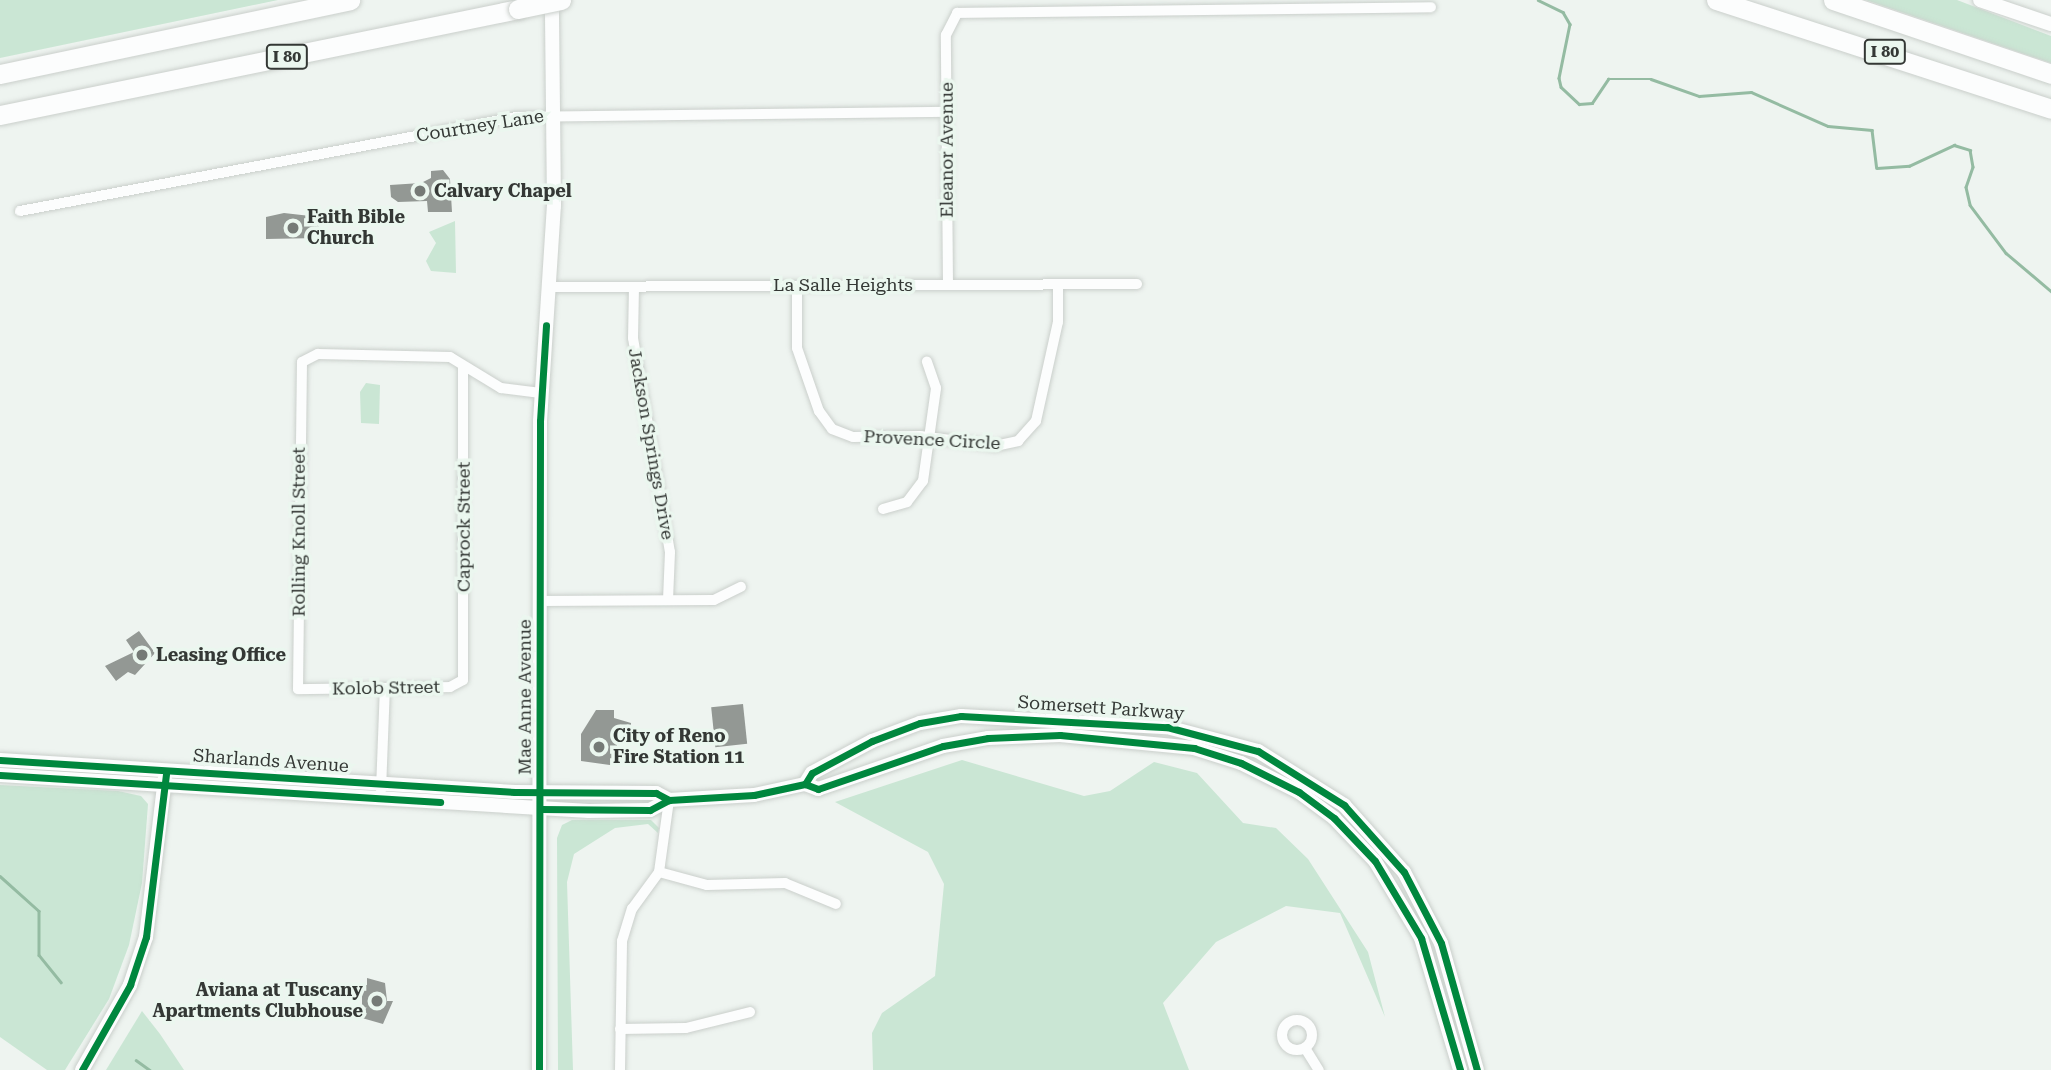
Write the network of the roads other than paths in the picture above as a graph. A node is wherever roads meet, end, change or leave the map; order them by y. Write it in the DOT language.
graph roads {
  1 [pos="350,0"];
  2 [pos="552,0"];
  3 [pos="561,0"];
  4 [pos="1716,0"];
  5 [pos="1833,0"];
  6 [pos="1980,0"];
  7 [pos="1430,6"];
  8 [pos="2019,14"];
  9 [pos="2051,24"];
  10 [pos="2051,29"];
  11 [pos="0,74"];
  12 [pos="2051,74"];
  13 [pos="2051,109"];
  14 [pos="946,112"];
  15 [pos="553,115"];
  16 [pos="0,116"];
  17 [pos="20,211"];
  18 [pos="1058,284"];
  19 [pos="1137,284"];
  20 [pos="947,285"];
  21 [pos="797,286"];
  22 [pos="549,287"];
  23 [pos="634,287"];
  24 [pos="928,362"];
  25 [pos="463,366"];
  26 [pos="541,393"];
  27 [pos="930,437"];
  28 [pos="883,509"];
  29 [pos="741,587"];
  30 [pos="668,600"];
  31 [pos="540,601"];
  32 [pos="458,686"];
  33 [pos="384,688"];
  34 [pos="313,689"];
  35 [pos="0,760"];
  36 [pos="166,770"];
  37 [pos="0,775"];
  38 [pos="805,784"];
  39 [pos="165,785"];
  40 [pos="380,791"];
  41 [pos="541,793"];
  42 [pos="669,800"];
  43 [pos="541,809"];
  44 [pos="659,872"];
  45 [pos="836,904"];
  46 [pos="750,1012"];
  47 [pos="620,1029"];
  48 [pos="1305,1048"];
  49 [pos="82,1070"];
  50 [pos="539,1070"];
  51 [pos="620,1070"];
  52 [pos="1319,1070"];
  53 [pos="1460,1070"];
  54 [pos="1477,1070"];
  1 -- 11 [label="highway, I 80"];
  2 -- 15 [label="main road, Mae Anne Avenue"];
  3 -- 16 [label="highway, I 80, bridge"];
  4 -- 13 [label="highway, I 80"];
  5 -- 12 [label="highway, I 80"];
  6 -- 8 [label="main road"];
  7 -- 14 [label="street, Eleanor Avenue"];
  8 -- 9 [label="main road"];
  8 -- 10 [label="main road"];
  14 -- 15 [label="street, Courtney Lane"];
  14 -- 20 [label="street, Eleanor Avenue"];
  15 -- 17 [label="street, Courtney Lane"];
  15 -- 22 [label="main road, Mae Anne Avenue"];
  18 -- 19 [label="street, La Salle Heights"];
  18 -- 20 [label="street, La Salle Heights"];
  18 -- 27 [label="street, Provence Circle"];
  20 -- 21 [label="street, La Salle Heights"];
  21 -- 23 [label="street, La Salle Heights"];
  21 -- 27 [label="street, Provence Circle"];
  22 -- 23 [label="street, La Salle Heights"];
  22 -- 26 [label="main road, Mae Anne Avenue"];
  23 -- 30 [label="street, Jackson Springs Drive"];
  24 -- 27 [label="street"];
  25 -- 26 [label="street"];
  25 -- 32 [label="street, Caprock Street"];
  25 -- 34 [label="street, Rolling Knoll Street"];
  26 -- 31 [label="main road, Mae Anne Avenue"];
  27 -- 28 [label="street"];
  29 -- 30 [label="street"];
  30 -- 31 [label="street"];
  31 -- 41 [label="main road, Mae Anne Avenue"];
  32 -- 33 [label="street, Kolob Street"];
  33 -- 34 [label="street, Kolob Street"];
  33 -- 40 [label="street"];
  35 -- 36 [label="main road, Sharlands Avenue"];
  36 -- 39 [label="main road"];
  36 -- 40 [label="main road, Sharlands Avenue"];
  37 -- 39 [label="main road, Sharlands Avenue"];
  38 -- 42 [label="main road, Somersett Parkway"];
  38 -- 53 [label="main road, Somersett Parkway"];
  38 -- 54 [label="main road, Somersett Parkway"];
  39 -- 40 [label="main road, Sharlands Avenue"];
  39 -- 49 [label="main road"];
  40 -- 41 [label="main road, Sharlands Avenue"];
  40 -- 43 [label="main road, Sharlands Avenue"];
  41 -- 42 [label="main road, Somersett Parkway"];
  41 -- 43 [label="main road, Mae Anne Avenue"];
  42 -- 43 [label="main road, Somersett Parkway"];
  42 -- 44 [label="street"];
  43 -- 50 [label="main road, Mae Anne Avenue"];
  44 -- 45 [label="street"];
  44 -- 47 [label="street"];
  46 -- 47 [label="street"];
  47 -- 51 [label="street"];
  48 -- 52 [label="street"];
}
